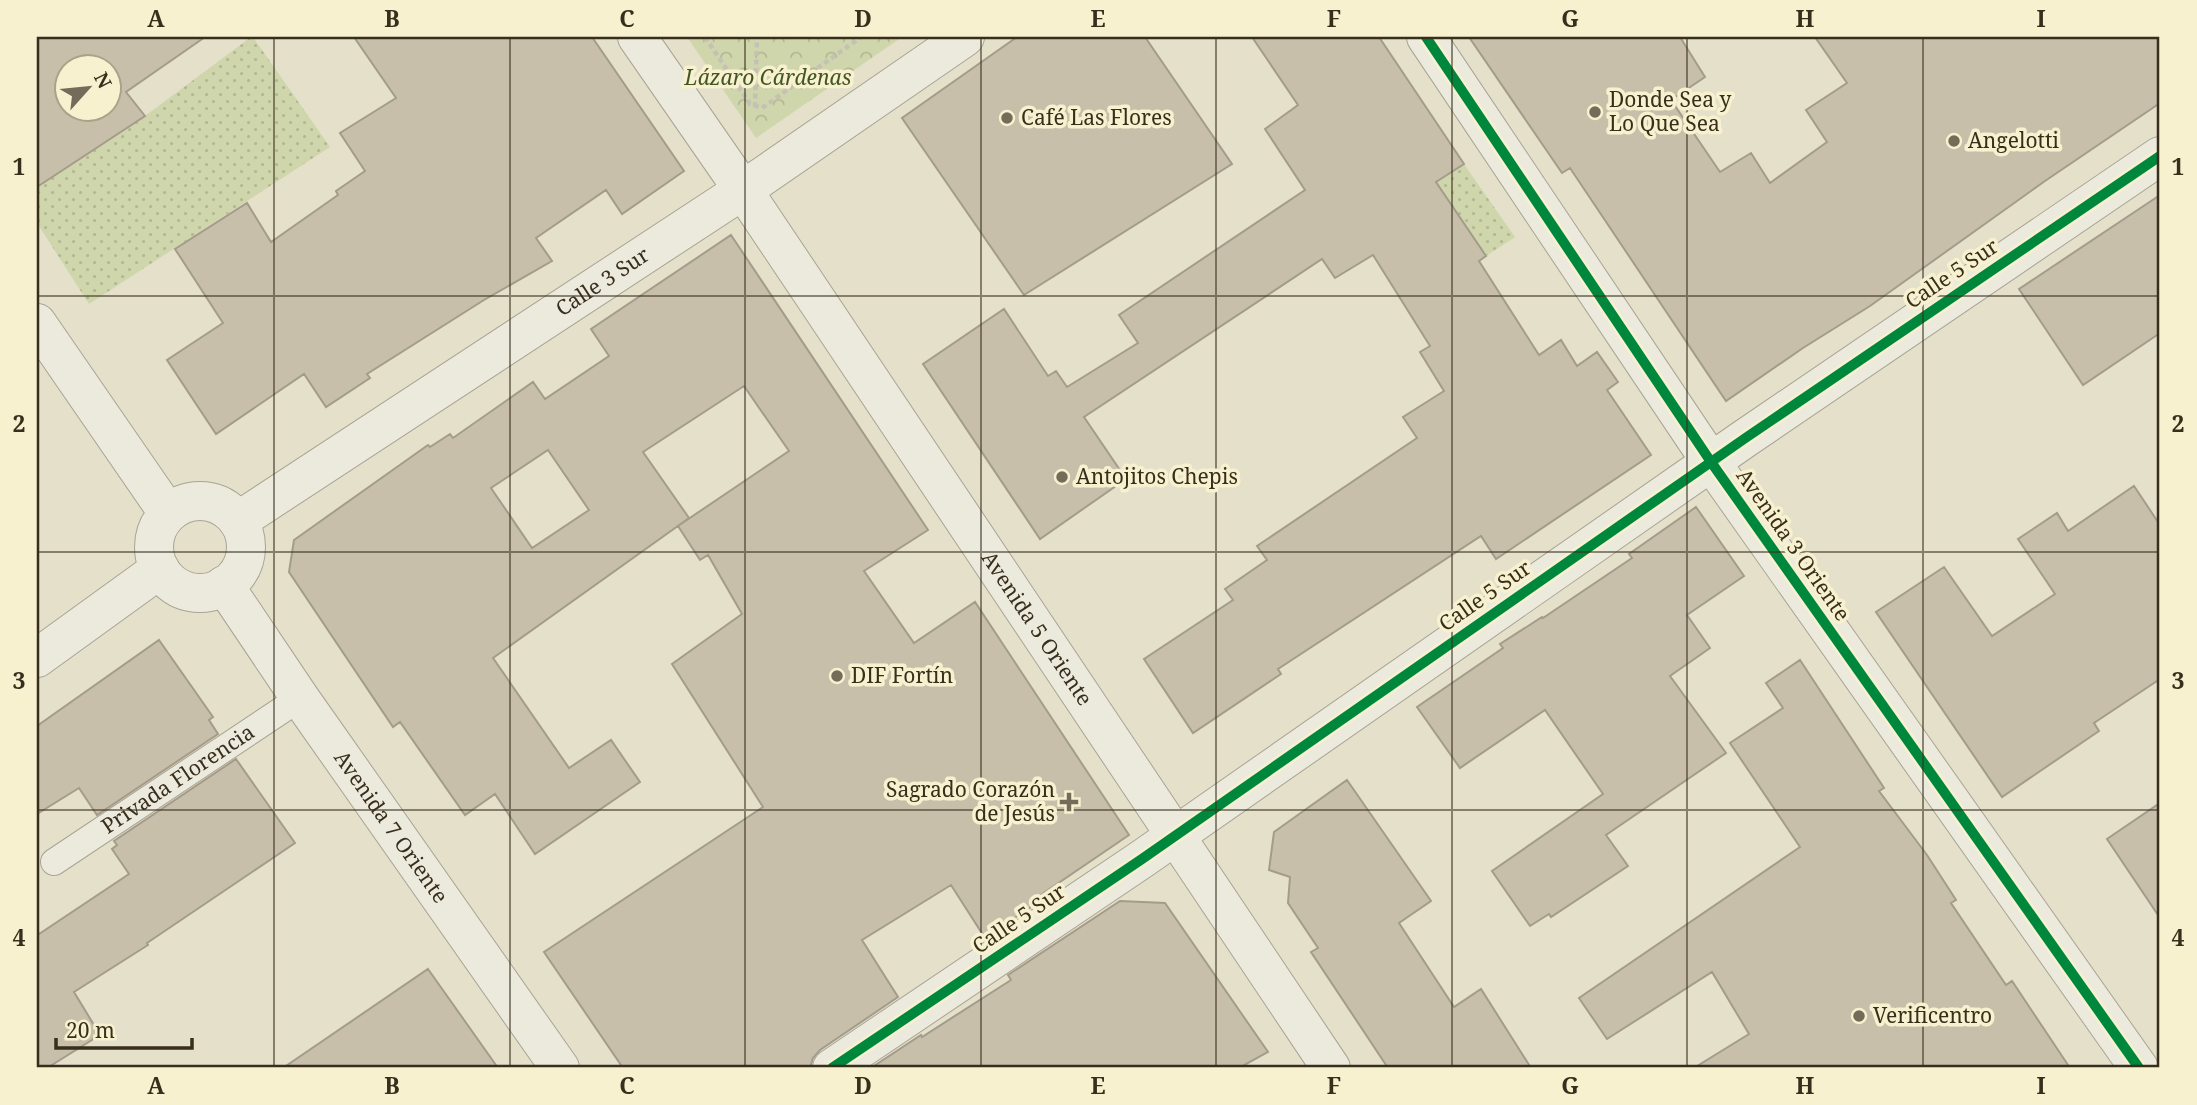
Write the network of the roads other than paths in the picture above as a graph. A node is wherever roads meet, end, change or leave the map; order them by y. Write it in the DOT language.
graph roads {
  1 [pos="637,37"];
  2 [pos="965,37"];
  3 [pos="1426,37"];
  4 [pos="2160,156"];
  5 [pos="743,190"];
  6 [pos="37,323"];
  7 [pos="1711,462"];
  8 [pos="168,513"];
  9 [pos="238,521"];
  10 [pos="160,569"];
  11 [pos="224,585"];
  12 [pos="37,658"];
  13 [pos="300,698"];
  14 [pos="1176,835"];
  15 [pos="54,862"];
  16 [pos="560,1068"];
  17 [pos="832,1068"];
  18 [pos="1331,1068"];
  19 [pos="2138,1068"];
  1 -- 5 [label="street, Avenida 5 Oriente"];
  2 -- 5 [label="street, Calle 3 Sur"];
  3 -- 7 [label="street, Avenida 3 Oriente"];
  4 -- 7 [label="street, Calle 5 Sur"];
  5 -- 9 [label="street, Calle 3 Sur"];
  5 -- 14 [label="street, Avenida 5 Oriente"];
  6 -- 8 [label="street"];
  7 -- 14 [label="street, Calle 5 Sur"];
  7 -- 19 [label="street, Avenida 3 Oriente"];
  8 -- 9 [label="street"];
  8 -- 10 [label="street"];
  9 -- 11 [label="street"];
  10 -- 11 [label="street"];
  10 -- 12 [label="street"];
  11 -- 13 [label="street, Avenida 7 Oriente"];
  13 -- 15 [label="lane, Privada Florencia"];
  13 -- 16 [label="street, Avenida 7 Oriente"];
  14 -- 17 [label="street, Calle 5 Sur"];
  14 -- 18 [label="street, Avenida 5 Oriente"];
}
